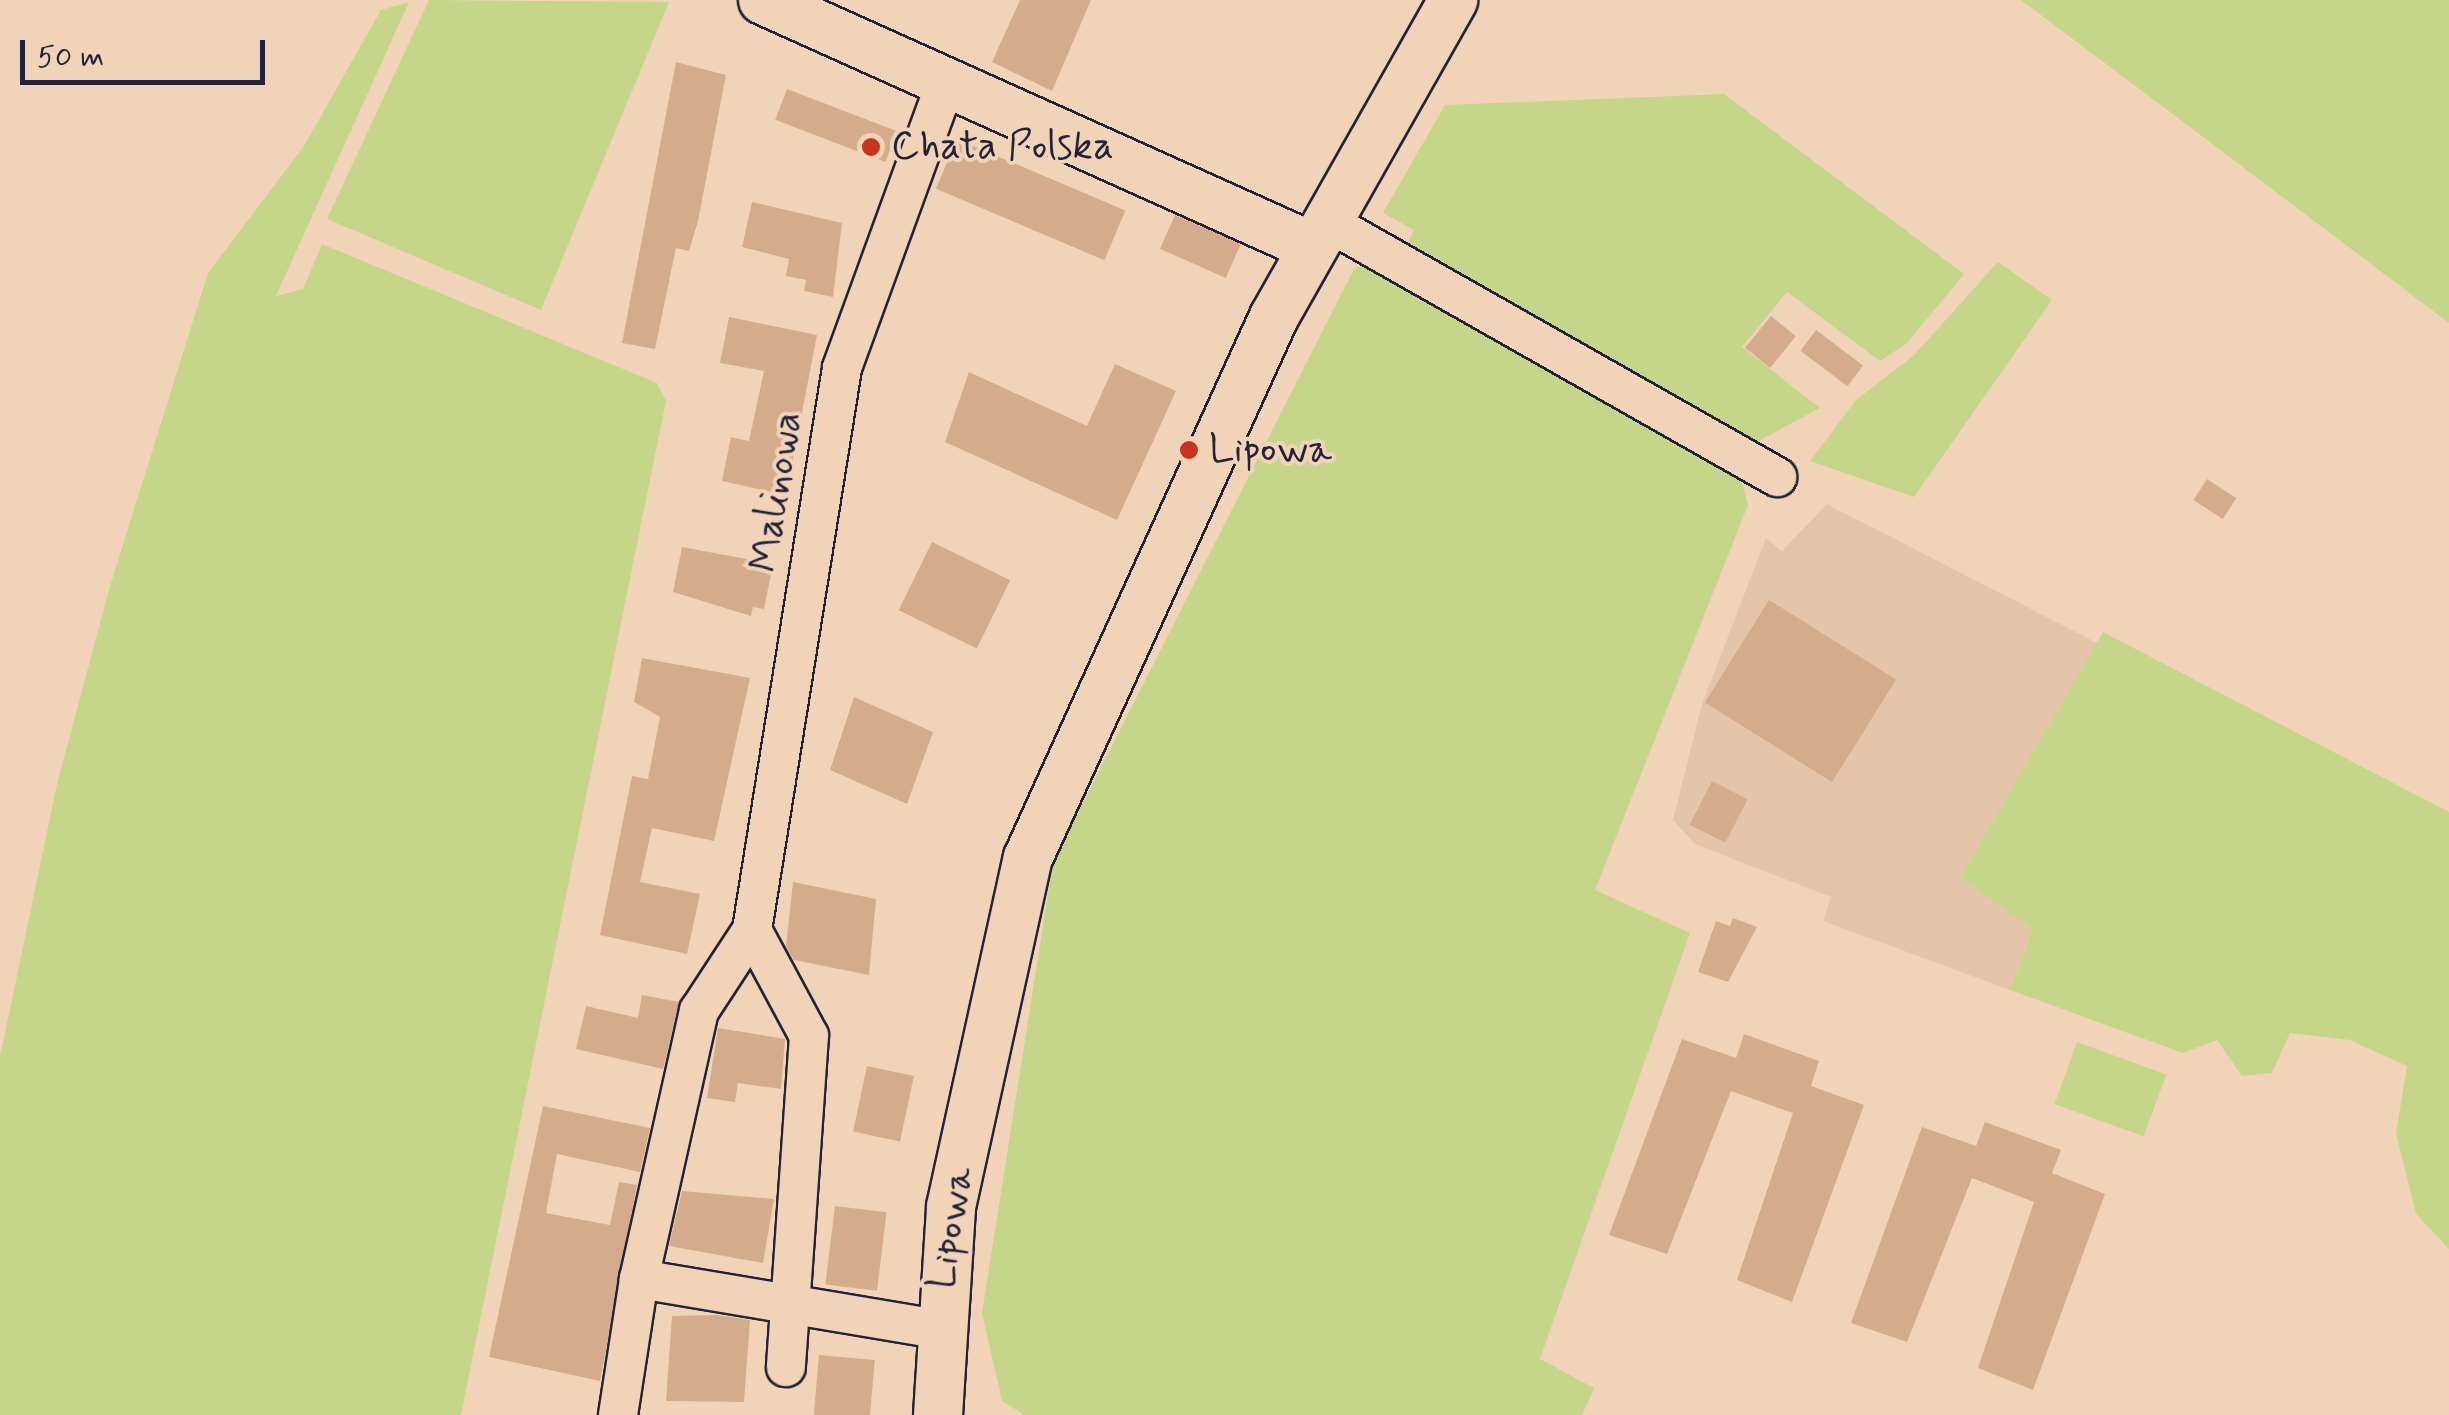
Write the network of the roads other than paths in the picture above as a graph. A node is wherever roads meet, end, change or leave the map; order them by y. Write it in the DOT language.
graph roads {
  1 [pos="763,0"];
  2 [pos="1453,0"];
  3 [pos="946,83"];
  4 [pos="1321,228"];
  5 [pos="1777,477"];
  6 [pos="752,930"];
  7 [pos="639,1278"];
  8 [pos="792,1305"];
  9 [pos="938,1329"];
  10 [pos="786,1367"];
  11 [pos="618,1415"];
  12 [pos="938,1415"];
  1 -- 3 [label="street"];
  2 -- 4 [label="street, Lipowa"];
  3 -- 4 [label="street"];
  3 -- 6 [label="street, Malinowa"];
  4 -- 5 [label="street"];
  4 -- 9 [label="street, Lipowa"];
  6 -- 7 [label="street, Malinowa"];
  6 -- 8 [label="street"];
  7 -- 8 [label="street"];
  7 -- 11 [label="street, Malinowa"];
  8 -- 9 [label="street"];
  8 -- 10 [label="street"];
  9 -- 12 [label="street, Lipowa"];
}
